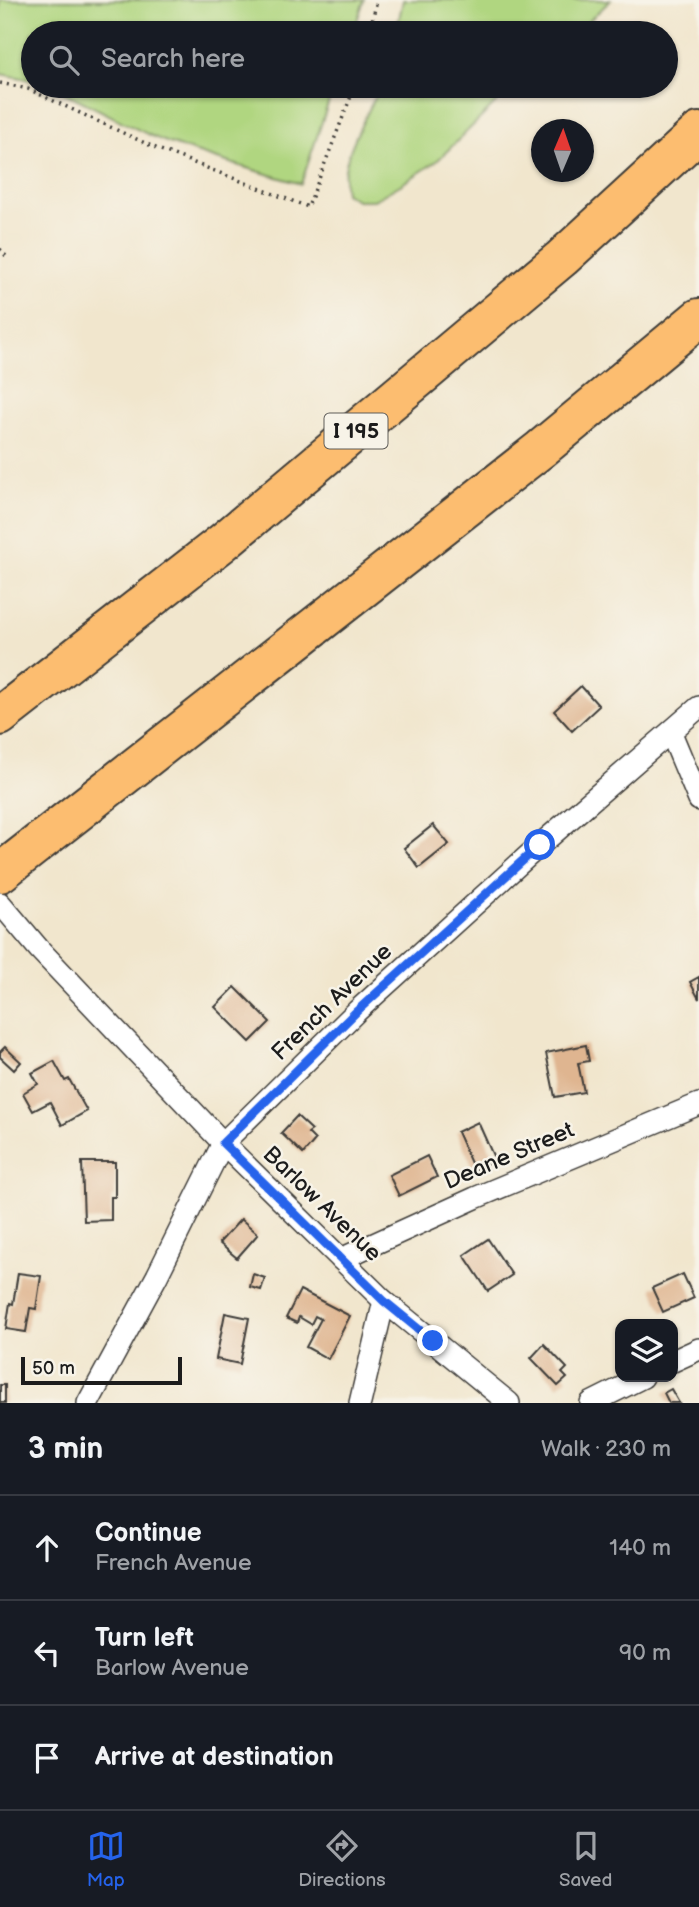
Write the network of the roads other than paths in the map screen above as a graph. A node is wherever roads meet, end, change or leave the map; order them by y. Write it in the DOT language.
graph roads {
  1 [pos="699,132"];
  2 [pos="699,318"];
  3 [pos="699,706"];
  4 [pos="0,716"];
  5 [pos="684,726"];
  6 [pos="699,800"];
  7 [pos="0,873"];
  8 [pos="7,910"];
  9 [pos="699,1104"];
  10 [pos="223,1143"];
  11 [pos="341,1259"];
  12 [pos="384,1301"];
  13 [pos="699,1349"];
  14 [pos="678,1359"];
  15 [pos="633,1382"];
  16 [pos="88,1403"];
  17 [pos="360,1403"];
  18 [pos="509,1403"];
  19 [pos="591,1403"];
  1 -- 4 [label="highway, I 195"];
  2 -- 7 [label="highway"];
  3 -- 5 [label="street, French Avenue"];
  5 -- 6 [label="street"];
  5 -- 10 [label="street, French Avenue"];
  8 -- 10 [label="street, Barlow Avenue"];
  9 -- 11 [label="street, Deane Street"];
  10 -- 11 [label="street, Barlow Avenue"];
  10 -- 16 [label="street, French Avenue"];
  11 -- 12 [label="street, Barlow Avenue"];
  12 -- 17 [label="street"];
  12 -- 18 [label="street, Barlow Avenue"];
  13 -- 14 [label="street"];
  15 -- 19 [label="street"];
}
